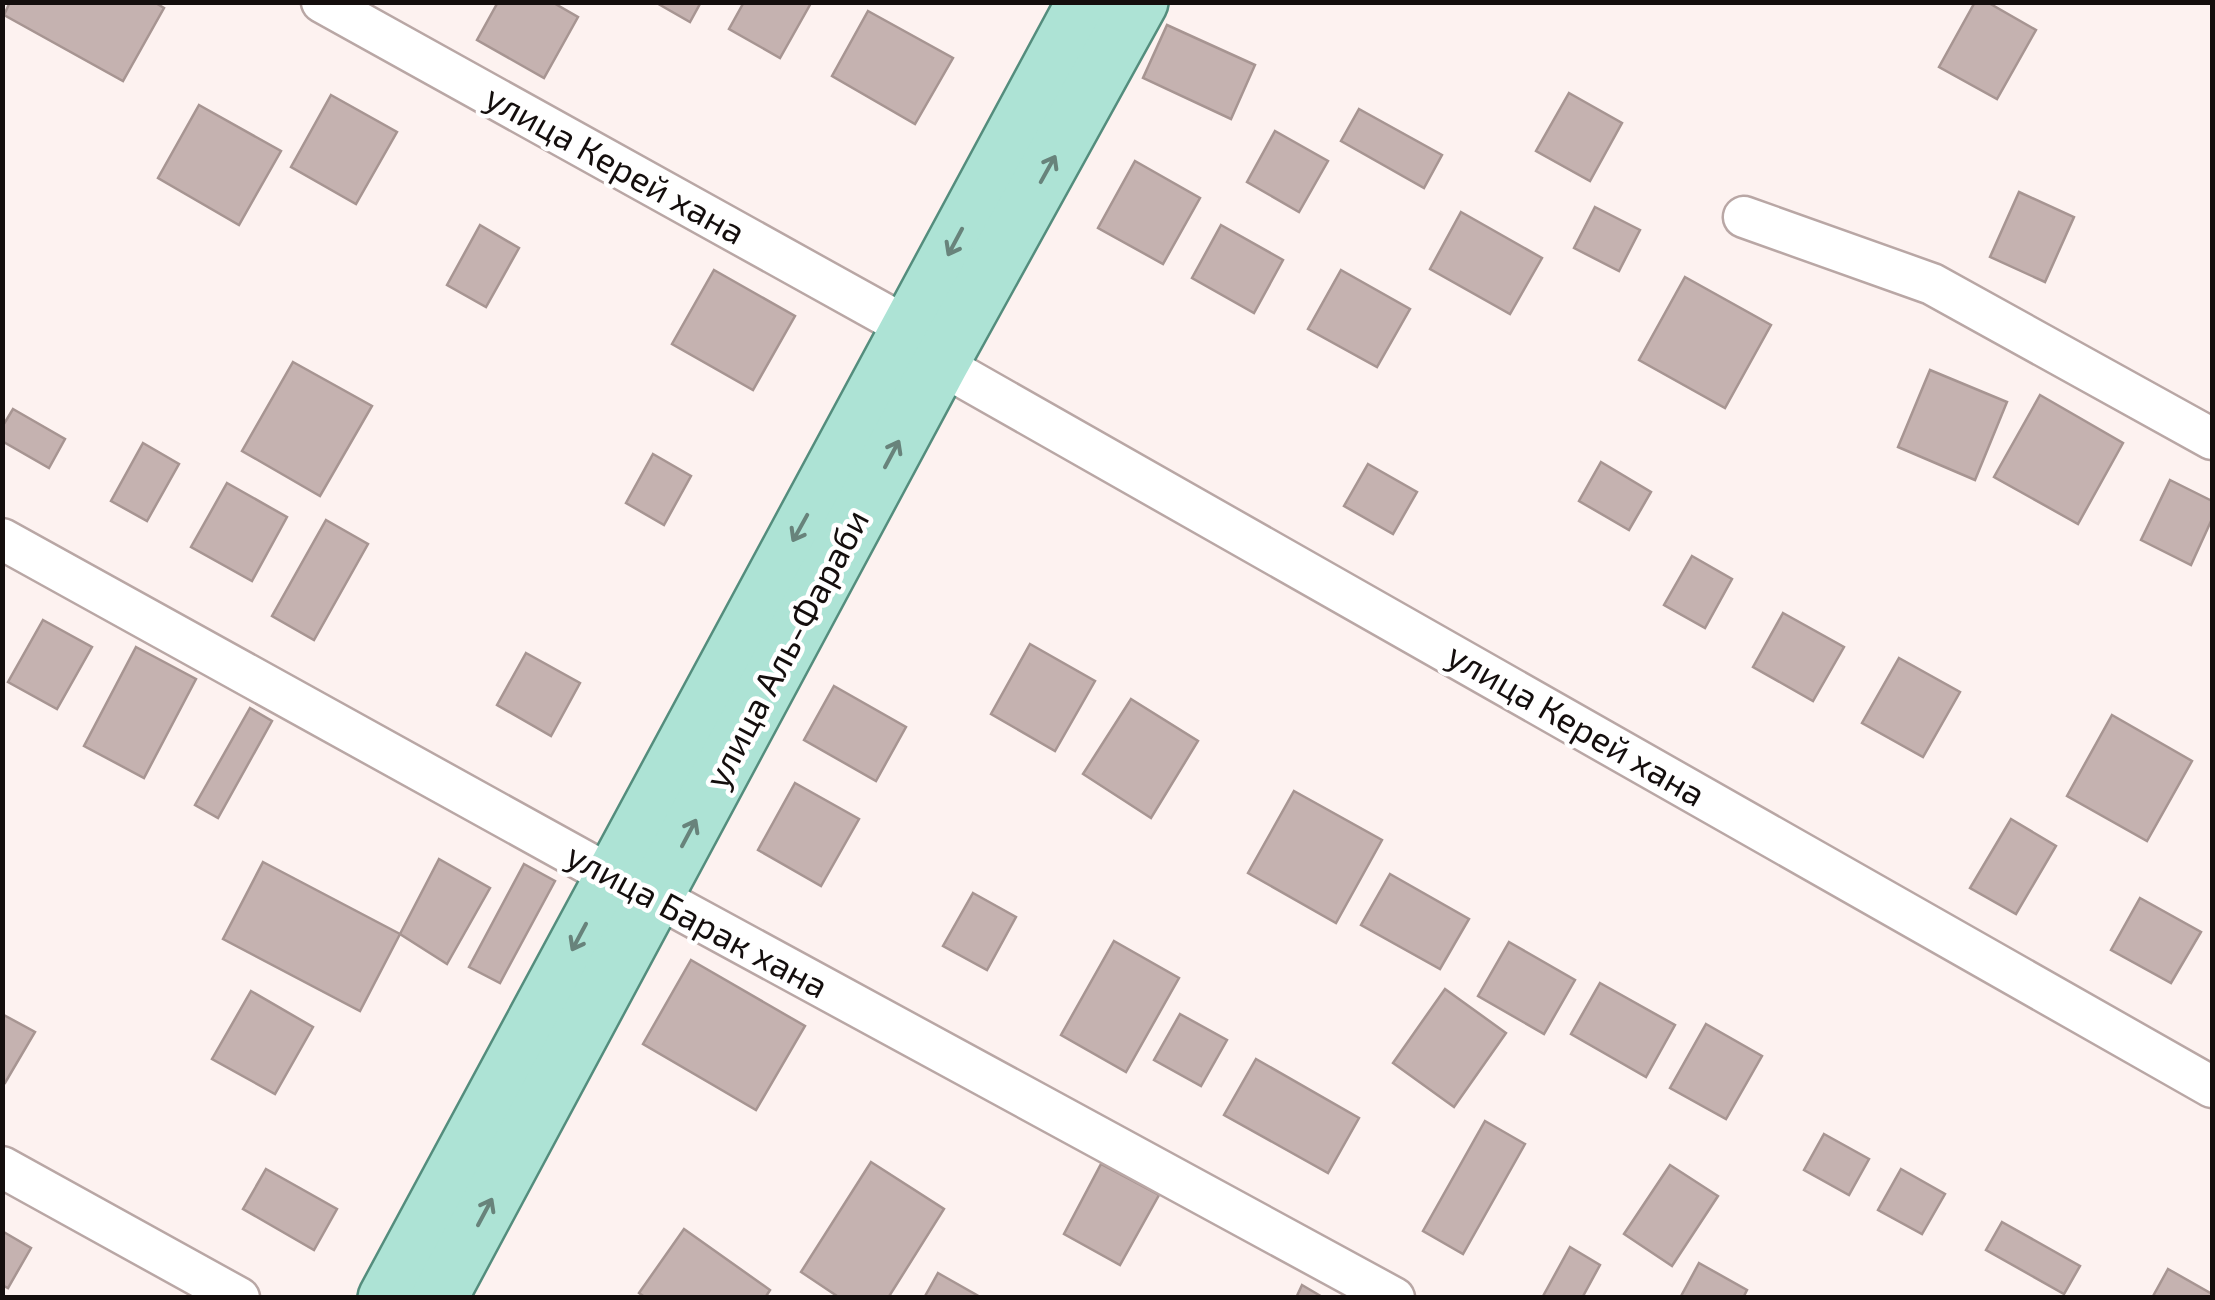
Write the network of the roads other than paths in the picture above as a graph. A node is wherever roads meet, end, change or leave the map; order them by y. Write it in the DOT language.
graph roads {
  1 [pos="322,2"];
  2 [pos="1085,2"];
  3 [pos="1140,2"];
  4 [pos="1744,218"];
  5 [pos="924,346"];
  6 [pos="2212,439"];
  7 [pos="2,538"];
  8 [pos="633,886"];
  9 [pos="2212,1087"];
  10 [pos="2,1167"];
  11 [pos="239,1298"];
  12 [pos="386,1298"];
  13 [pos="438,1298"];
  14 [pos="1394,1298"];
  1 -- 5 [label="street, улица Керей хана"];
  2 -- 5 [label="main road, улица Аль-Фараби, one-way"];
  5 -- 3 [label="main road, улица Аль-Фараби, one-way"];
  4 -- 6 [label="street"];
  5 -- 8 [label="main road, улица Аль-Фараби"];
  5 -- 9 [label="street, улица Керей хана"];
  7 -- 8 [label="street, улица Барак хана"];
  8 -- 12 [label="main road, улица Аль-Фараби, one-way"];
  13 -- 8 [label="main road, улица Аль-Фараби, one-way"];
  8 -- 14 [label="street, улица Барак хана"];
  10 -- 11 [label="street"];
}
